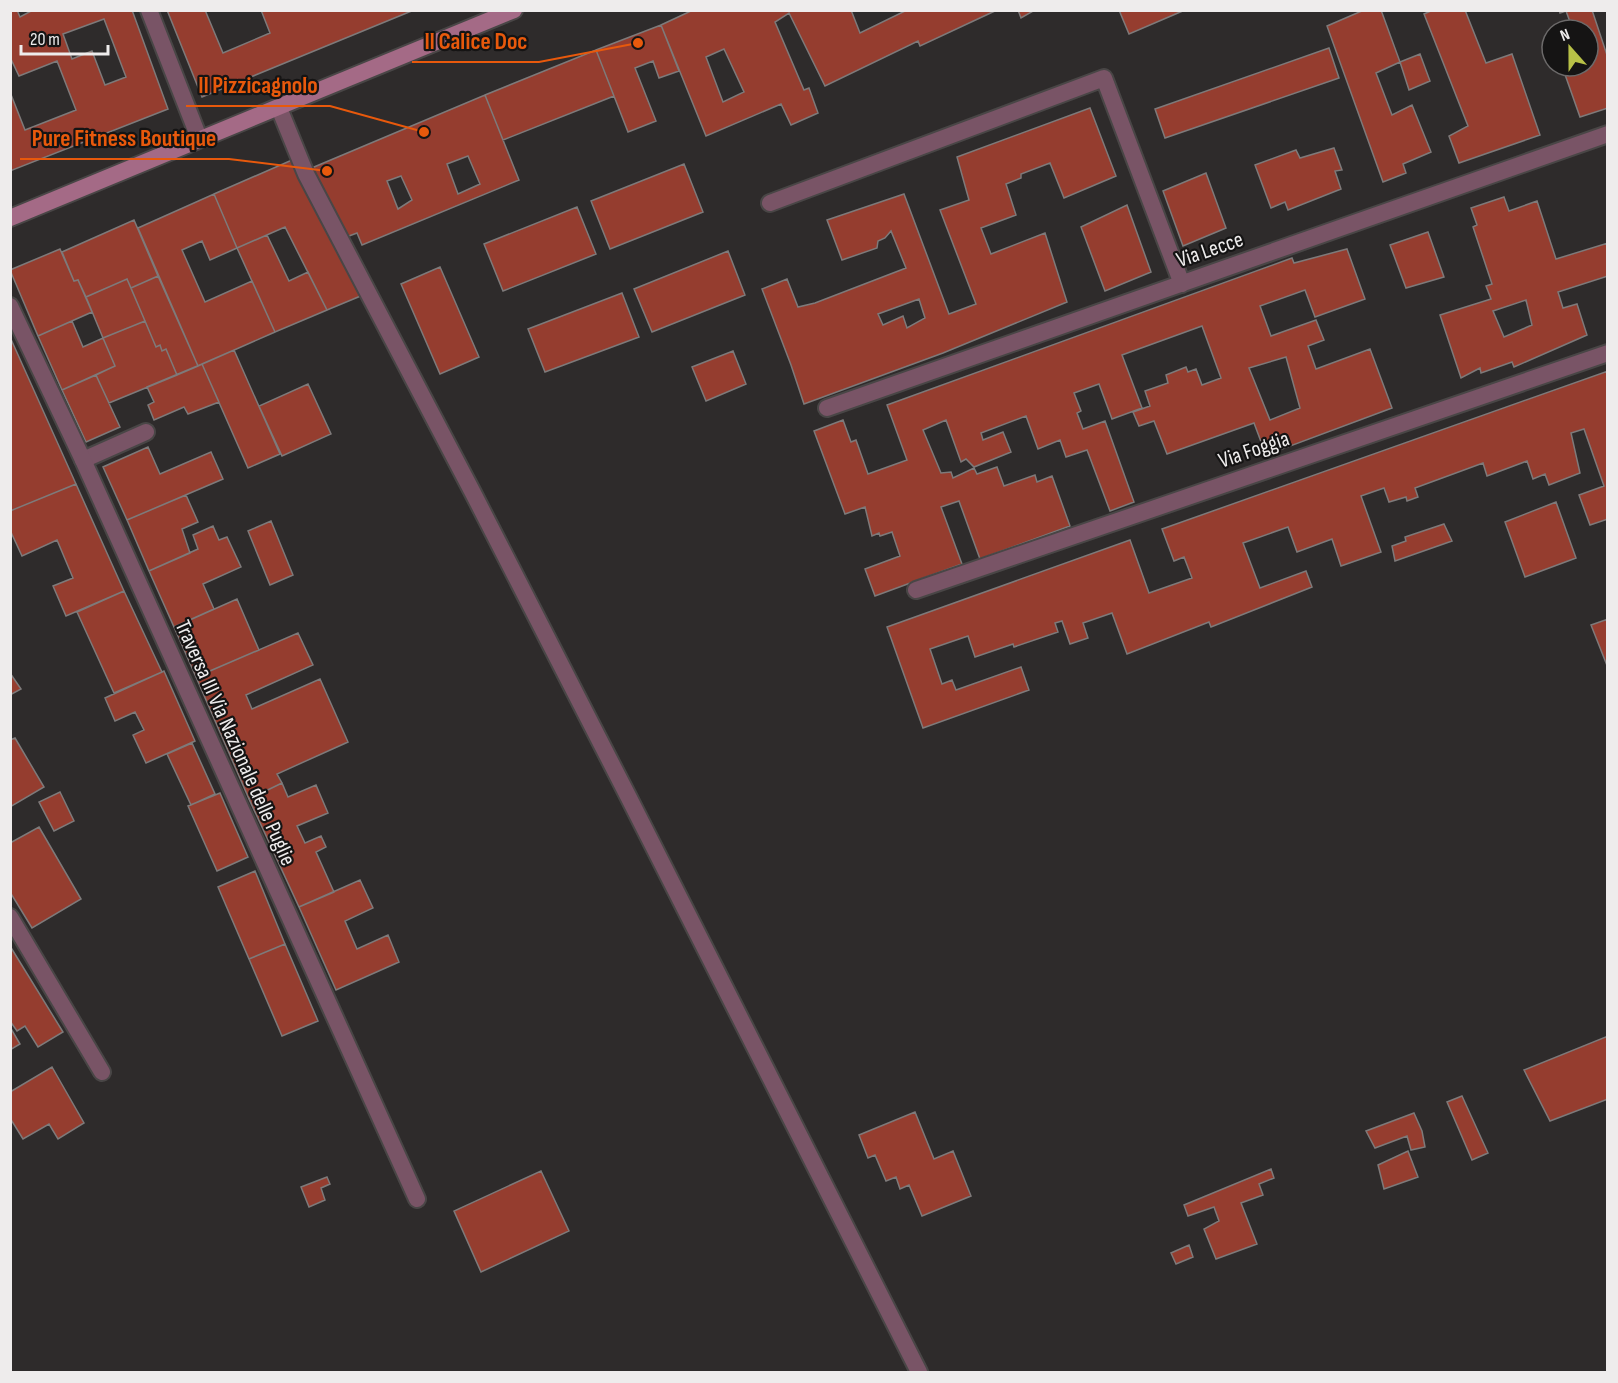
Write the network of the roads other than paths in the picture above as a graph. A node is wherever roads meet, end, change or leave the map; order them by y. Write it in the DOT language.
graph roads {
  1 [pos="149,10"];
  2 [pos="514,10"];
  3 [pos="279,108"];
  4 [pos="1608,134"];
  5 [pos="199,138"];
  6 [pos="770,203"];
  7 [pos="10,218"];
  8 [pos="1182,284"];
  9 [pos="10,306"];
  10 [pos="1608,353"];
  11 [pos="827,408"];
  12 [pos="146,432"];
  13 [pos="82,460"];
  14 [pos="916,590"];
  15 [pos="10,917"];
  16 [pos="102,1072"];
  17 [pos="417,1199"];
  18 [pos="919,1372"];
  1 -- 5 [label="street"];
  2 -- 3 [label="main road"];
  3 -- 5 [label="main road"];
  3 -- 18 [label="street"];
  4 -- 8 [label="street, Via Lecce"];
  5 -- 7 [label="main road"];
  6 -- 8 [label="street"];
  8 -- 11 [label="street, Via Lecce"];
  9 -- 13 [label="street, Traversa III Via Nazionale delle Puglie"];
  10 -- 14 [label="street, Via Foggia"];
  12 -- 13 [label="street"];
  13 -- 17 [label="street, Traversa III Via Nazionale delle Puglie"];
  15 -- 16 [label="street"];
}
